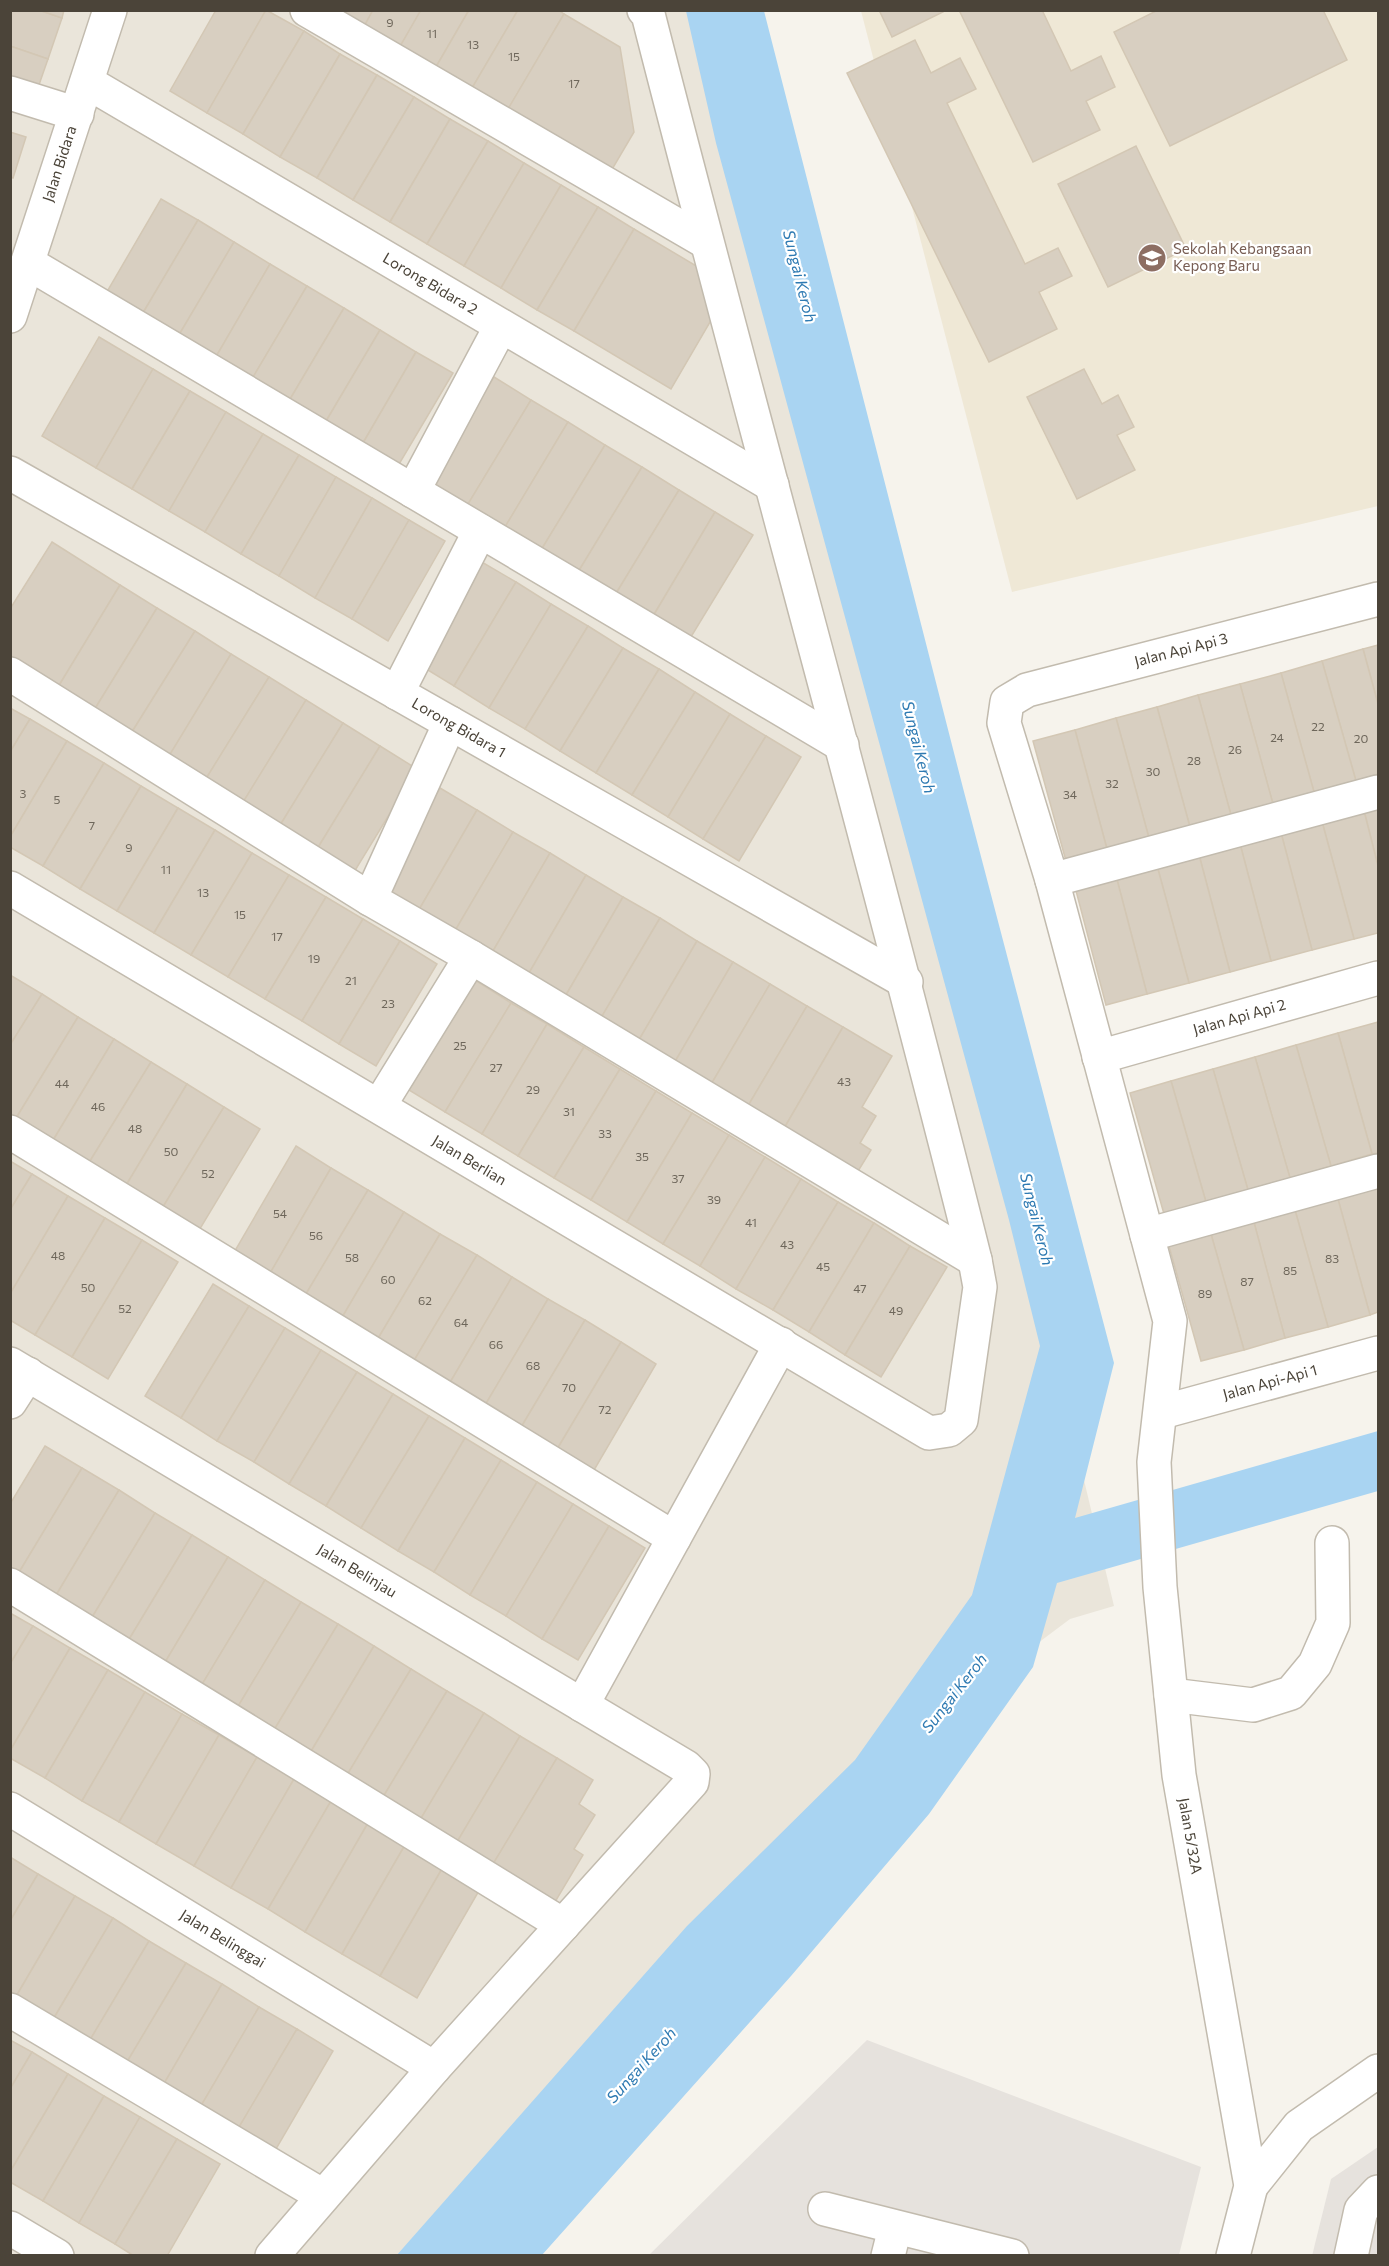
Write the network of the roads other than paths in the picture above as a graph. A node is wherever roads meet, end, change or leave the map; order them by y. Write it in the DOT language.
graph roads {
  1 [pos="110,10"];
  2 [pos="307,10"];
  3 [pos="646,12"];
  4 [pos="87,82"];
  5 [pos="10,93"];
  6 [pos="76,114"];
  7 [pos="706,242"];
  8 [pos="28,263"];
  9 [pos="10,316"];
  10 [pos="501,326"];
  11 [pos="10,473"];
  12 [pos="772,485"];
  13 [pos="413,491"];
  14 [pos="480,531"];
  15 [pos="1378,598"];
  16 [pos="10,674"];
  17 [pos="397,693"];
  18 [pos="450,723"];
  19 [pos="1004,723"];
  20 [pos="842,745"];
  21 [pos="1378,792"];
  22 [pos="1052,880"];
  23 [pos="10,888"];
  24 [pos="369,899"];
  25 [pos="471,957"];
  26 [pos="1378,978"];
  27 [pos="906,982"];
  28 [pos="1099,1057"];
  29 [pos="379,1107"];
  30 [pos="10,1132"];
  31 [pos="1378,1171"];
  32 [pos="1147,1235"];
  33 [pos="975,1260"];
  34 [pos="781,1344"];
  35 [pos="1378,1353"];
  36 [pos="19,1369"];
  37 [pos="10,1402"];
  38 [pos="1162,1412"];
  39 [pos="674,1538"];
  40 [pos="1332,1543"];
  41 [pos="10,1585"];
  42 [pos="1171,1695"];
  43 [pos="582,1705"];
  44 [pos="10,1809"];
  45 [pos="563,1925"];
  46 [pos="10,2010"];
  47 [pos="434,2068"];
  48 [pos="1378,2071"];
  49 [pos="1251,2186"];
  50 [pos="1378,2192"];
  51 [pos="323,2196"];
  52 [pos="825,2209"];
  53 [pos="10,2228"];
  54 [pos="892,2242"];
  55 [pos="57,2256"];
  56 [pos="272,2256"];
  57 [pos="1012,2256"];
  58 [pos="1233,2256"];
  59 [pos="1351,2256"];
  1 -- 4 [label="street, Jalan Bidara"];
  2 -- 7 [label="street"];
  3 -- 7 [label="street"];
  4 -- 6 [label="street, Jalan Bidara"];
  4 -- 10 [label="street, Lorong Bidara 2"];
  5 -- 6 [label="street"];
  6 -- 8 [label="street, Jalan Bidara"];
  7 -- 12 [label="street"];
  8 -- 9 [label="street, Jalan Bidara"];
  8 -- 13 [label="street"];
  10 -- 12 [label="street, Lorong Bidara 2"];
  10 -- 13 [label="street"];
  11 -- 17 [label="street, Lorong Bidara 1"];
  12 -- 20 [label="street"];
  13 -- 14 [label="street"];
  14 -- 17 [label="street"];
  14 -- 20 [label="street"];
  15 -- 19 [label="street, Jalan Api Api 3"];
  16 -- 24 [label="street"];
  17 -- 18 [label="street, Lorong Bidara 1"];
  18 -- 24 [label="street"];
  18 -- 27 [label="street, Lorong Bidara 1"];
  19 -- 22 [label="street, Jalan 5/32A"];
  20 -- 27 [label="street"];
  21 -- 22 [label="street"];
  22 -- 28 [label="street, Jalan 5/32A"];
  23 -- 29 [label="street, Jalan Berlian"];
  24 -- 25 [label="street"];
  25 -- 29 [label="street"];
  25 -- 33 [label="street"];
  26 -- 28 [label="street, Jalan Api Api 2"];
  27 -- 33 [label="street"];
  28 -- 32 [label="street, Jalan 5/32A"];
  29 -- 34 [label="street, Jalan Berlian"];
  30 -- 39 [label="street"];
  31 -- 32 [label="street"];
  32 -- 38 [label="street, Jalan 5/32A"];
  33 -- 34 [label="street, Jalan Berlian"];
  34 -- 39 [label="street"];
  35 -- 38 [label="street, Jalan Api-Api 1"];
  36 -- 37 [label="street"];
  36 -- 43 [label="street, Jalan Belinjau"];
  38 -- 42 [label="street, Jalan 5/32A"];
  39 -- 43 [label="street"];
  40 -- 42 [label="street"];
  41 -- 45 [label="street"];
  42 -- 49 [label="street, Jalan 5/32A"];
  43 -- 45 [label="street, Jalan Belinjau"];
  44 -- 47 [label="street, Jalan Belinggai"];
  45 -- 47 [label="street"];
  46 -- 51 [label="street"];
  47 -- 51 [label="street"];
  48 -- 49 [label="street"];
  49 -- 58 [label="street, Jalan 5/32A"];
  50 -- 59 [label="street"];
  51 -- 56 [label="street"];
  52 -- 54 [label="street"];
  53 -- 55 [label="street"];
  54 -- 57 [label="street"];
}
